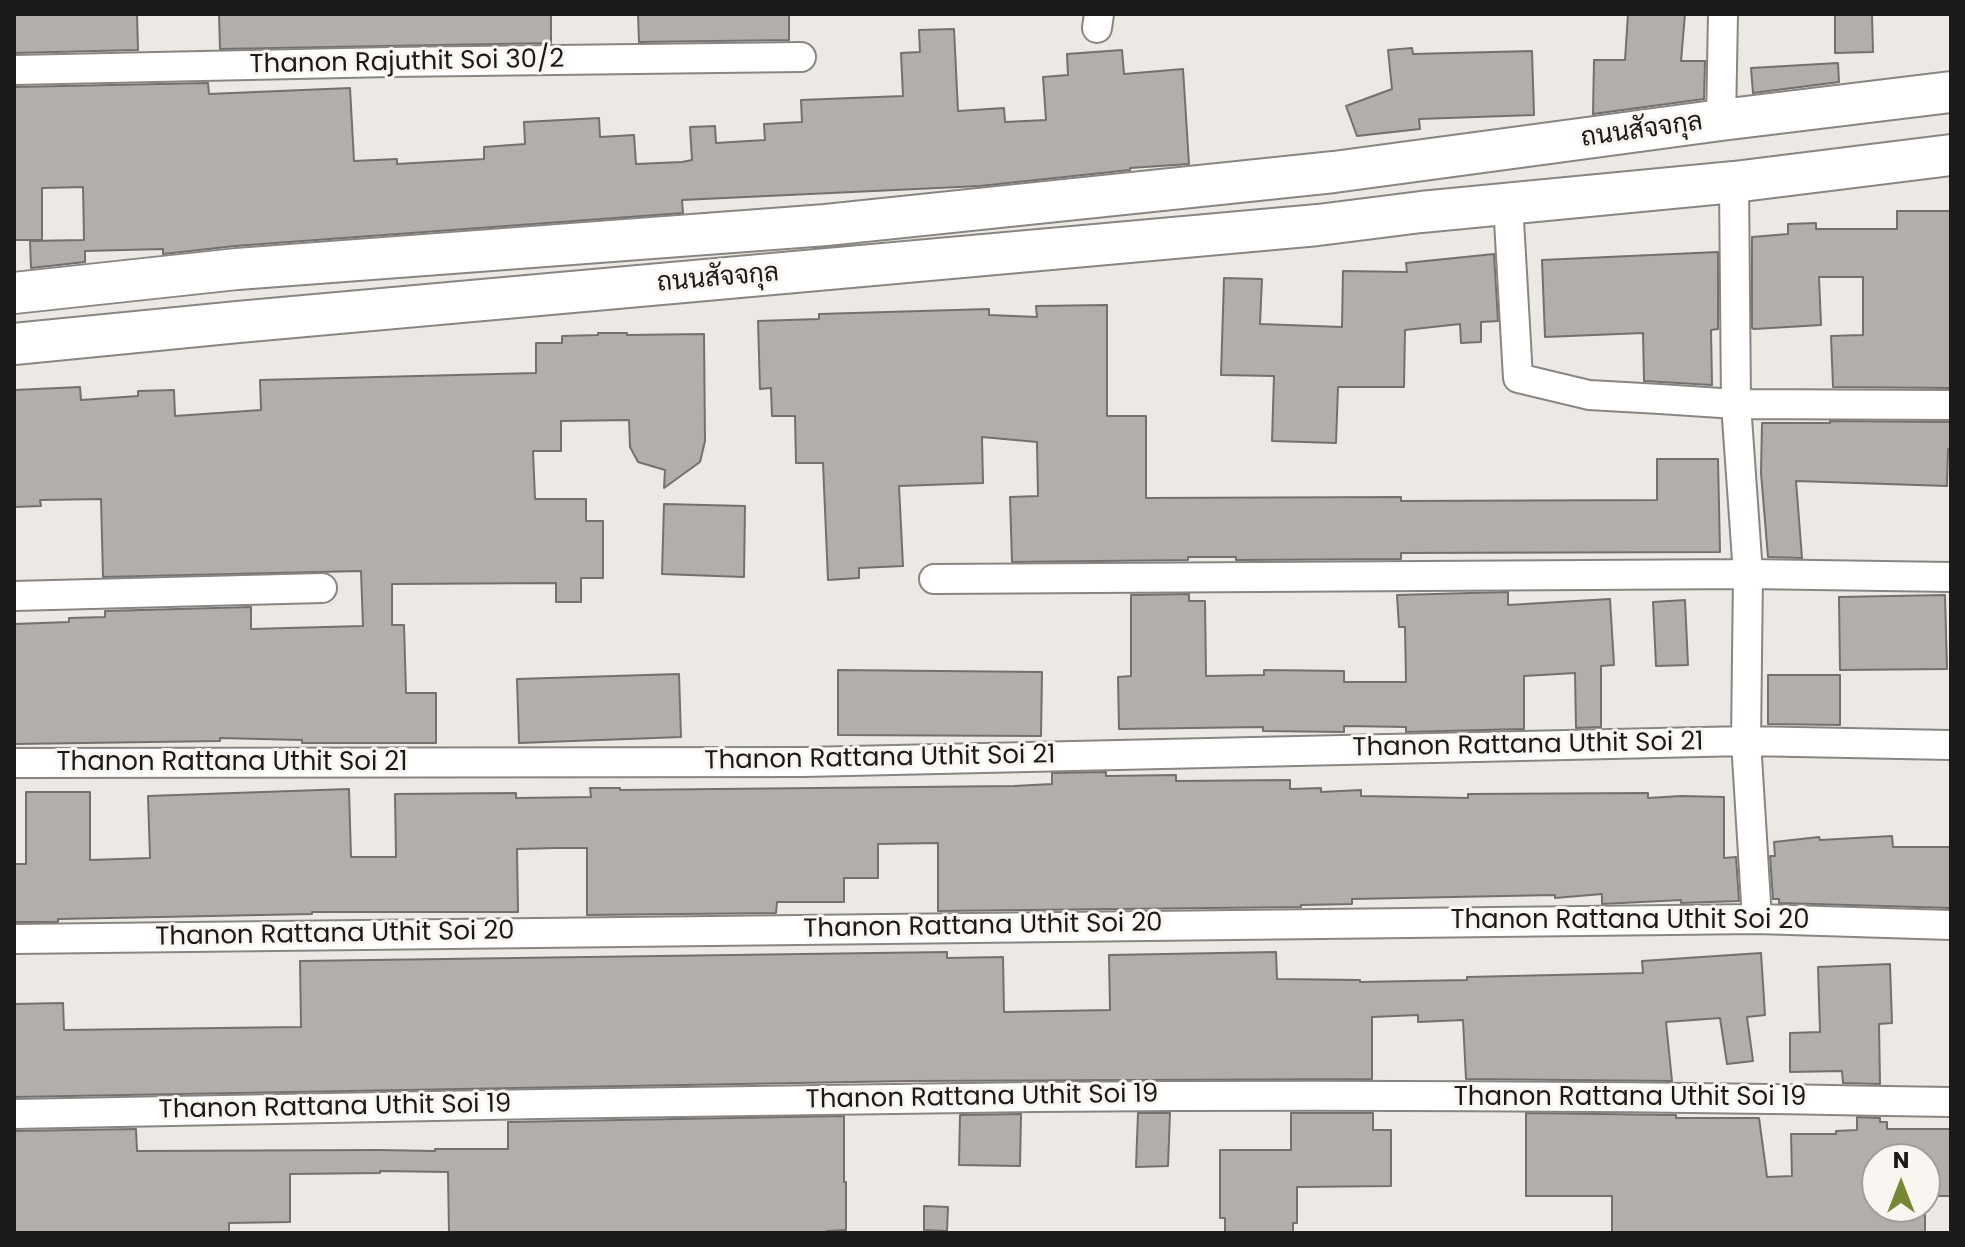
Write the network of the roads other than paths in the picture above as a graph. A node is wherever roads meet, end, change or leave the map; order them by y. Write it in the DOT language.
graph roads {
  1 [pos="1723,14"];
  2 [pos="801,57"];
  3 [pos="14,70"];
  4 [pos="1951,92"];
  5 [pos="1721,120"];
  6 [pos="1951,155"];
  7 [pos="1334,172"];
  8 [pos="1734,182"];
  9 [pos="1508,203"];
  10 [pos="1421,212"];
  11 [pos="14,293"];
  12 [pos="14,344"];
  13 [pos="1736,404"];
  14 [pos="1951,405"];
  15 [pos="1748,574"];
  16 [pos="1951,577"];
  17 [pos="934,579"];
  18 [pos="322,588"];
  19 [pos="14,596"];
  20 [pos="1746,741"];
  21 [pos="1951,745"];
  22 [pos="14,763"];
  23 [pos="1757,919"];
  24 [pos="1951,925"];
  25 [pos="14,939"];
  26 [pos="1951,1102"];
  27 [pos="14,1114"];
  1 -- 5 [label="street"];
  2 -- 3 [label="street, Thanon Rajuthit Soi 30/2"];
  4 -- 5 [label="street, ถนนสัจจกุล"];
  5 -- 7 [label="street, ถนนสัจจกุล"];
  6 -- 8 [label="street, ถนนสัจจกุล"];
  7 -- 10 [label="street"];
  7 -- 11 [label="street, ถนนสัจจกุล"];
  8 -- 9 [label="street, ถนนสัจจกุล"];
  8 -- 13 [label="street"];
  9 -- 10 [label="street, ถนนสัจจกุล"];
  9 -- 13 [label="street"];
  10 -- 12 [label="street, ถนนสัจจกุล"];
  13 -- 14 [label="street"];
  13 -- 15 [label="street"];
  15 -- 16 [label="street"];
  15 -- 17 [label="street"];
  15 -- 20 [label="street"];
  18 -- 19 [label="street"];
  20 -- 21 [label="street, Thanon Rattana Uthit Soi 21"];
  20 -- 22 [label="street, Thanon Rattana Uthit Soi 21"];
  20 -- 23 [label="street"];
  23 -- 24 [label="street, Thanon Rattana Uthit Soi 20"];
  23 -- 25 [label="street, Thanon Rattana Uthit Soi 20"];
  26 -- 27 [label="street, Thanon Rattana Uthit Soi 19"];
}
